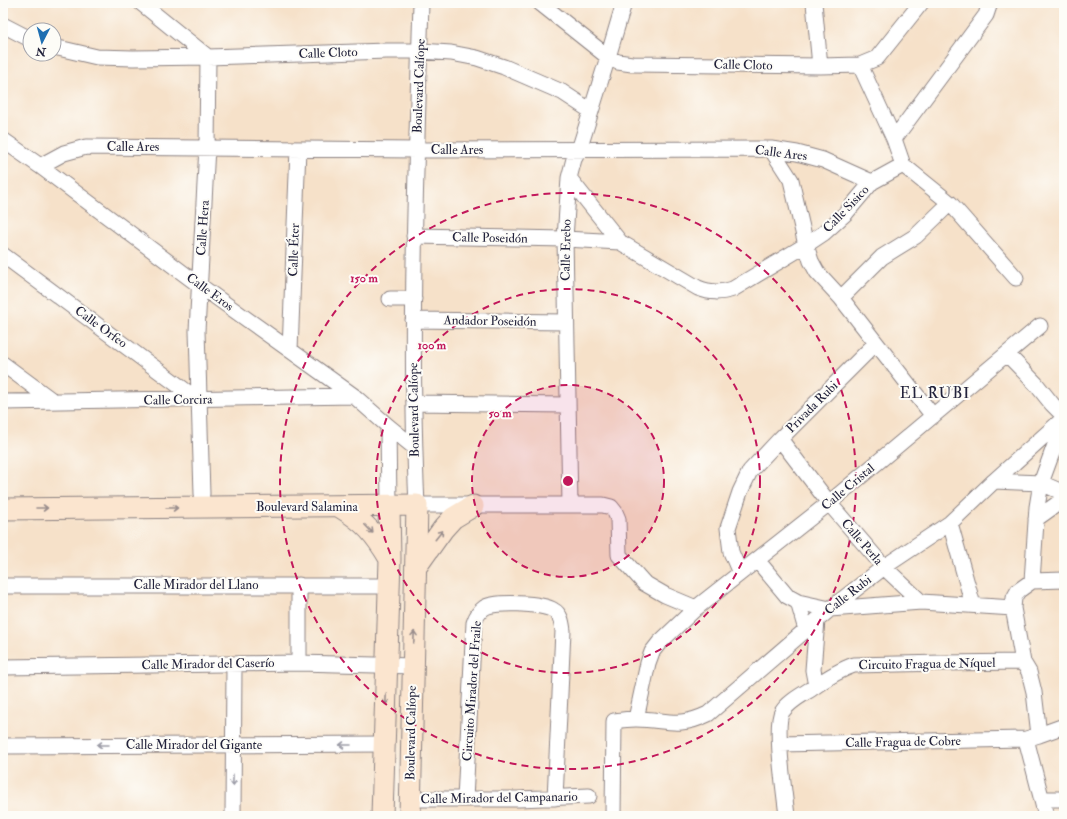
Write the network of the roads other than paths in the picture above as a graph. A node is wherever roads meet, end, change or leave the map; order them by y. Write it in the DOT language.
graph roads {
  1 [pos="141,3"];
  2 [pos="421,3"];
  3 [pos="540,3"];
  4 [pos="624,3"];
  5 [pos="814,3"];
  6 [pos="921,3"];
  7 [pos="990,3"];
  8 [pos="3,25"];
  9 [pos="22,35"];
  10 [pos="62,49"];
  11 [pos="420,51"];
  12 [pos="608,57"];
  13 [pos="208,58"];
  14 [pos="860,65"];
  15 [pos="820,66"];
  16 [pos="591,111"];
  17 [pos="894,139"];
  18 [pos="3,140"];
  19 [pos="207,147"];
  20 [pos="298,149"];
  21 [pos="771,149"];
  22 [pos="417,150"];
  23 [pos="579,150"];
  24 [pos="903,164"];
  25 [pos="40,166"];
  26 [pos="569,178"];
  27 [pos="872,182"];
  28 [pos="950,203"];
  29 [pos="414,236"];
  30 [pos="565,239"];
  31 [pos="620,242"];
  32 [pos="806,245"];
  33 [pos="3,255"];
  34 [pos="1016,278"];
  35 [pos="199,285"];
  36 [pos="841,298"];
  37 [pos="414,299"];
  38 [pos="390,300"];
  39 [pos="413,320"];
  40 [pos="566,322"];
  41 [pos="1040,326"];
  42 [pos="875,344"];
  43 [pos="290,350"];
  44 [pos="1007,354"];
  45 [pos="3,364"];
  46 [pos="354,396"];
  47 [pos="198,400"];
  48 [pos="53,401"];
  49 [pos="3,402"];
  50 [pos="414,403"];
  51 [pos="567,405"];
  52 [pos="933,416"];
  53 [pos="1064,418"];
  54 [pos="388,426"];
  55 [pos="780,439"];
  56 [pos="414,447"];
  57 [pos="994,481"];
  58 [pos="1041,483"];
  59 [pos="1064,493"];
  60 [pos="3,494"];
  61 [pos="202,494"];
  62 [pos="417,498"];
  63 [pos="389,499"];
  64 [pos="1064,499"];
  65 [pos="829,503"];
  66 [pos="570,505"];
  67 [pos="472,506"];
  68 [pos="340,507"];
  69 [pos="3,508"];
  70 [pos="1036,519"];
  71 [pos="950,523"];
  72 [pos="390,559"];
  73 [pos="757,560"];
  74 [pos="416,567"];
  75 [pos="884,567"];
  76 [pos="740,573"];
  77 [pos="1064,580"];
  78 [pos="1032,581"];
  79 [pos="299,585"];
  80 [pos="3,586"];
  81 [pos="389,586"];
  82 [pos="798,602"];
  83 [pos="921,602"];
  84 [pos="973,605"];
  85 [pos="696,608"];
  86 [pos="1013,608"];
  87 [pos="830,609"];
  88 [pos="817,620"];
  89 [pos="806,630"];
  90 [pos="1023,662"];
  91 [pos="299,663"];
  92 [pos="234,665"];
  93 [pos="387,665"];
  94 [pos="413,666"];
  95 [pos="3,667"];
  96 [pos="816,686"];
  97 [pos="636,719"];
  98 [pos="1064,726"];
  99 [pos="1033,737"];
  100 [pos="384,744"];
  101 [pos="780,744"];
  102 [pos="234,745"];
  103 [pos="3,746"];
  104 [pos="589,796"];
  105 [pos="555,798"];
  106 [pos="1064,798"];
  107 [pos="465,799"];
  108 [pos="1042,799"];
  109 [pos="410,808"];
  110 [pos="233,816"];
  111 [pos="382,816"];
  112 [pos="613,816"];
  113 [pos="787,816"];
  114 [pos="1046,816"];
  1 -- 13 [label="street"];
  2 -- 11 [label="street, Boulevard Calíope"];
  3 -- 12 [label="street"];
  4 -- 12 [label="street, Calle Erebo"];
  5 -- 15 [label="street"];
  6 -- 14 [label="street, Calle Cloto"];
  7 -- 17 [label="street"];
  8 -- 9 [label="street"];
  10 -- 13 [label="street, Calle Cloto"];
  11 -- 13 [label="street, Calle Cloto"];
  11 -- 16 [label="street, Calle Cloto"];
  11 -- 22 [label="street, Boulevard Calíope"];
  12 -- 15 [label="street, Calle Cloto"];
  12 -- 16 [label="street, Calle Erebo"];
  13 -- 19 [label="street, Calle Hera"];
  14 -- 15 [label="street, Calle Cloto"];
  14 -- 17 [label="street"];
  16 -- 23 [label="street, Calle Erebo"];
  17 -- 24 [label="street"];
  18 -- 25 [label="street, Calle Eros"];
  19 -- 20 [label="street, Calle Ares"];
  19 -- 25 [label="street, Calle Ares"];
  19 -- 35 [label="street, Calle Hera"];
  20 -- 22 [label="street, Calle Ares"];
  20 -- 43 [label="street, Calle Éter"];
  21 -- 23 [label="street, Calle Ares"];
  21 -- 27 [label="street, Calle Ares"];
  21 -- 32 [label="street"];
  22 -- 23 [label="street, Calle Ares"];
  22 -- 29 [label="street, Boulevard Calíope"];
  23 -- 26 [label="street, Calle Erebo"];
  24 -- 27 [label="street, Calle Sisico"];
  24 -- 28 [label="street"];
  25 -- 35 [label="street, Calle Eros"];
  26 -- 30 [label="street, Calle Erebo"];
  26 -- 31 [label="street"];
  27 -- 32 [label="street, Calle Sisico"];
  28 -- 34 [label="street"];
  28 -- 36 [label="street"];
  29 -- 30 [label="street, Calle Poseidón"];
  29 -- 37 [label="street, Boulevard Calíope"];
  30 -- 31 [label="street, Calle Poseidón"];
  30 -- 40 [label="street, Calle Erebo"];
  31 -- 32 [label="street, Calle Sisico"];
  32 -- 36 [label="street"];
  33 -- 47 [label="street, Calle Orfeo"];
  35 -- 43 [label="street, Calle Eros"];
  35 -- 47 [label="street, Calle Hera"];
  36 -- 42 [label="street"];
  37 -- 38 [label="street"];
  37 -- 39 [label="street, Boulevard Calíope"];
  39 -- 40 [label="street, Andador Poseidón"];
  39 -- 50 [label="street, Boulevard Calíope"];
  40 -- 51 [label="street, Calle Erebo"];
  41 -- 44 [label="street, Calle Cristal"];
  42 -- 52 [label="street"];
  42 -- 55 [label="street, Privada Rubi"];
  43 -- 46 [label="street, Calle Eros"];
  44 -- 52 [label="street, Calle Cristal"];
  44 -- 53 [label="street"];
  45 -- 48 [label="street"];
  46 -- 47 [label="street, Calle Corcira"];
  46 -- 54 [label="street, Calle Eros"];
  47 -- 48 [label="street, Calle Corcira"];
  47 -- 61 [label="street, Calle Hera"];
  48 -- 49 [label="street, Calle Corcira"];
  50 -- 51 [label="street"];
  50 -- 56 [label="street, Boulevard Calíope"];
  51 -- 66 [label="street, Calle Erebo"];
  52 -- 65 [label="street, Calle Cristal"];
  53 -- 57 [label="street, Calle Rubi"];
  53 -- 58 [label="street"];
  54 -- 56 [label="street, Calle Eros"];
  54 -- 63 [label="street"];
  55 -- 65 [label="street, Calle Perla"];
  55 -- 76 [label="street, Privada Rubi"];
  56 -- 62 [label="street, Boulevard Calíope"];
  57 -- 58 [label="street"];
  57 -- 71 [label="street, Calle Rubi"];
  58 -- 59 [label="street"];
  58 -- 70 [label="street"];
  60 -- 61 [label="street, Boulevard Salamina"];
  61 -- 63 [label="street, Boulevard Salamina"];
  62 -- 63 [label="street, Boulevard Salamina"];
  62 -- 67 [label="street, Boulevard Salamina"];
  62 -- 74 [label="street, Boulevard Calíope"];
  63 -- 68 [label="street, Boulevard Salamina"];
  63 -- 72 [label="street, Boulevard Calíope"];
  64 -- 70 [label="street"];
  65 -- 73 [label="street, Calle Cristal"];
  65 -- 75 [label="street, Calle Perla"];
  66 -- 67 [label="street, Boulevard Salamina"];
  66 -- 85 [label="street, Boulevard Salamina"];
  74 -- 67 [label="street, one-way"];
  69 -- 68 [label="street, Boulevard Salamina, one-way"];
  68 -- 72 [label="street, one-way"];
  70 -- 78 [label="street"];
  71 -- 75 [label="street, Calle Rubi"];
  71 -- 84 [label="street"];
  72 -- 81 [label="street, Boulevard Calíope"];
  73 -- 76 [label="street, Calle Cristal"];
  73 -- 82 [label="street"];
  94 -- 74 [label="street, Boulevard Calíope, one-way"];
  75 -- 83 [label="street, Calle Perla"];
  75 -- 87 [label="street, Calle Rubi"];
  76 -- 85 [label="street, Calle Cristal"];
  77 -- 78 [label="street"];
  78 -- 86 [label="street"];
  79 -- 80 [label="street, Calle Mirador del Llano"];
  79 -- 81 [label="street, Calle Mirador del Llano"];
  79 -- 91 [label="street"];
  81 -- 93 [label="street, Boulevard Calíope"];
  82 -- 87 [label="street"];
  82 -- 89 [label="street"];
  83 -- 84 [label="street"];
  83 -- 87 [label="street"];
  84 -- 86 [label="street"];
  85 -- 97 [label="street, Calle Cristal"];
  86 -- 90 [label="street"];
  87 -- 88 [label="street, Calle Rubi"];
  88 -- 89 [label="street, Calle Rubi"];
  88 -- 96 [label="street"];
  89 -- 97 [label="street, Calle Rubi"];
  90 -- 96 [label="street, Circuito Fragua de Níquel"];
  90 -- 99 [label="street"];
  91 -- 92 [label="street, Calle Mirador del Caserío"];
  91 -- 93 [label="street, Calle Mirador del Caserío"];
  92 -- 95 [label="street, Calle Mirador del Caserío"];
  92 -- 102 [label="street"];
  93 -- 94 [label="street, Calle Mirador del Caserío"];
  93 -- 100 [label="street, Boulevard Calíope, one-way"];
  94 -- 109 [label="street, Boulevard Calíope"];
  96 -- 101 [label="street, Circuito Fragua de Níquel"];
  97 -- 112 [label="street, Calle Rubi"];
  98 -- 99 [label="street, Calle Fragua de Cobre"];
  99 -- 101 [label="street, Calle Fragua de Cobre"];
  99 -- 108 [label="street"];
  100 -- 102 [label="street, Calle Mirador del Gigante, one-way"];
  100 -- 111 [label="street, Boulevard Calíope"];
  101 -- 113 [label="street, Circuito Fragua de Níquel"];
  102 -- 103 [label="street, Calle Mirador del Gigante, one-way"];
  102 -- 110 [label="street, one-way"];
  104 -- 105 [label="street, Calle Mirador del Campanario"];
  105 -- 107 [label="street, Calle Mirador del Campanario"];
  105 -- 107 [label="street, Circuito Mirador del Fraile"];
  106 -- 108 [label="street"];
  107 -- 109 [label="street, Calle Mirador del Campanario"];
  108 -- 114 [label="street"];
}
